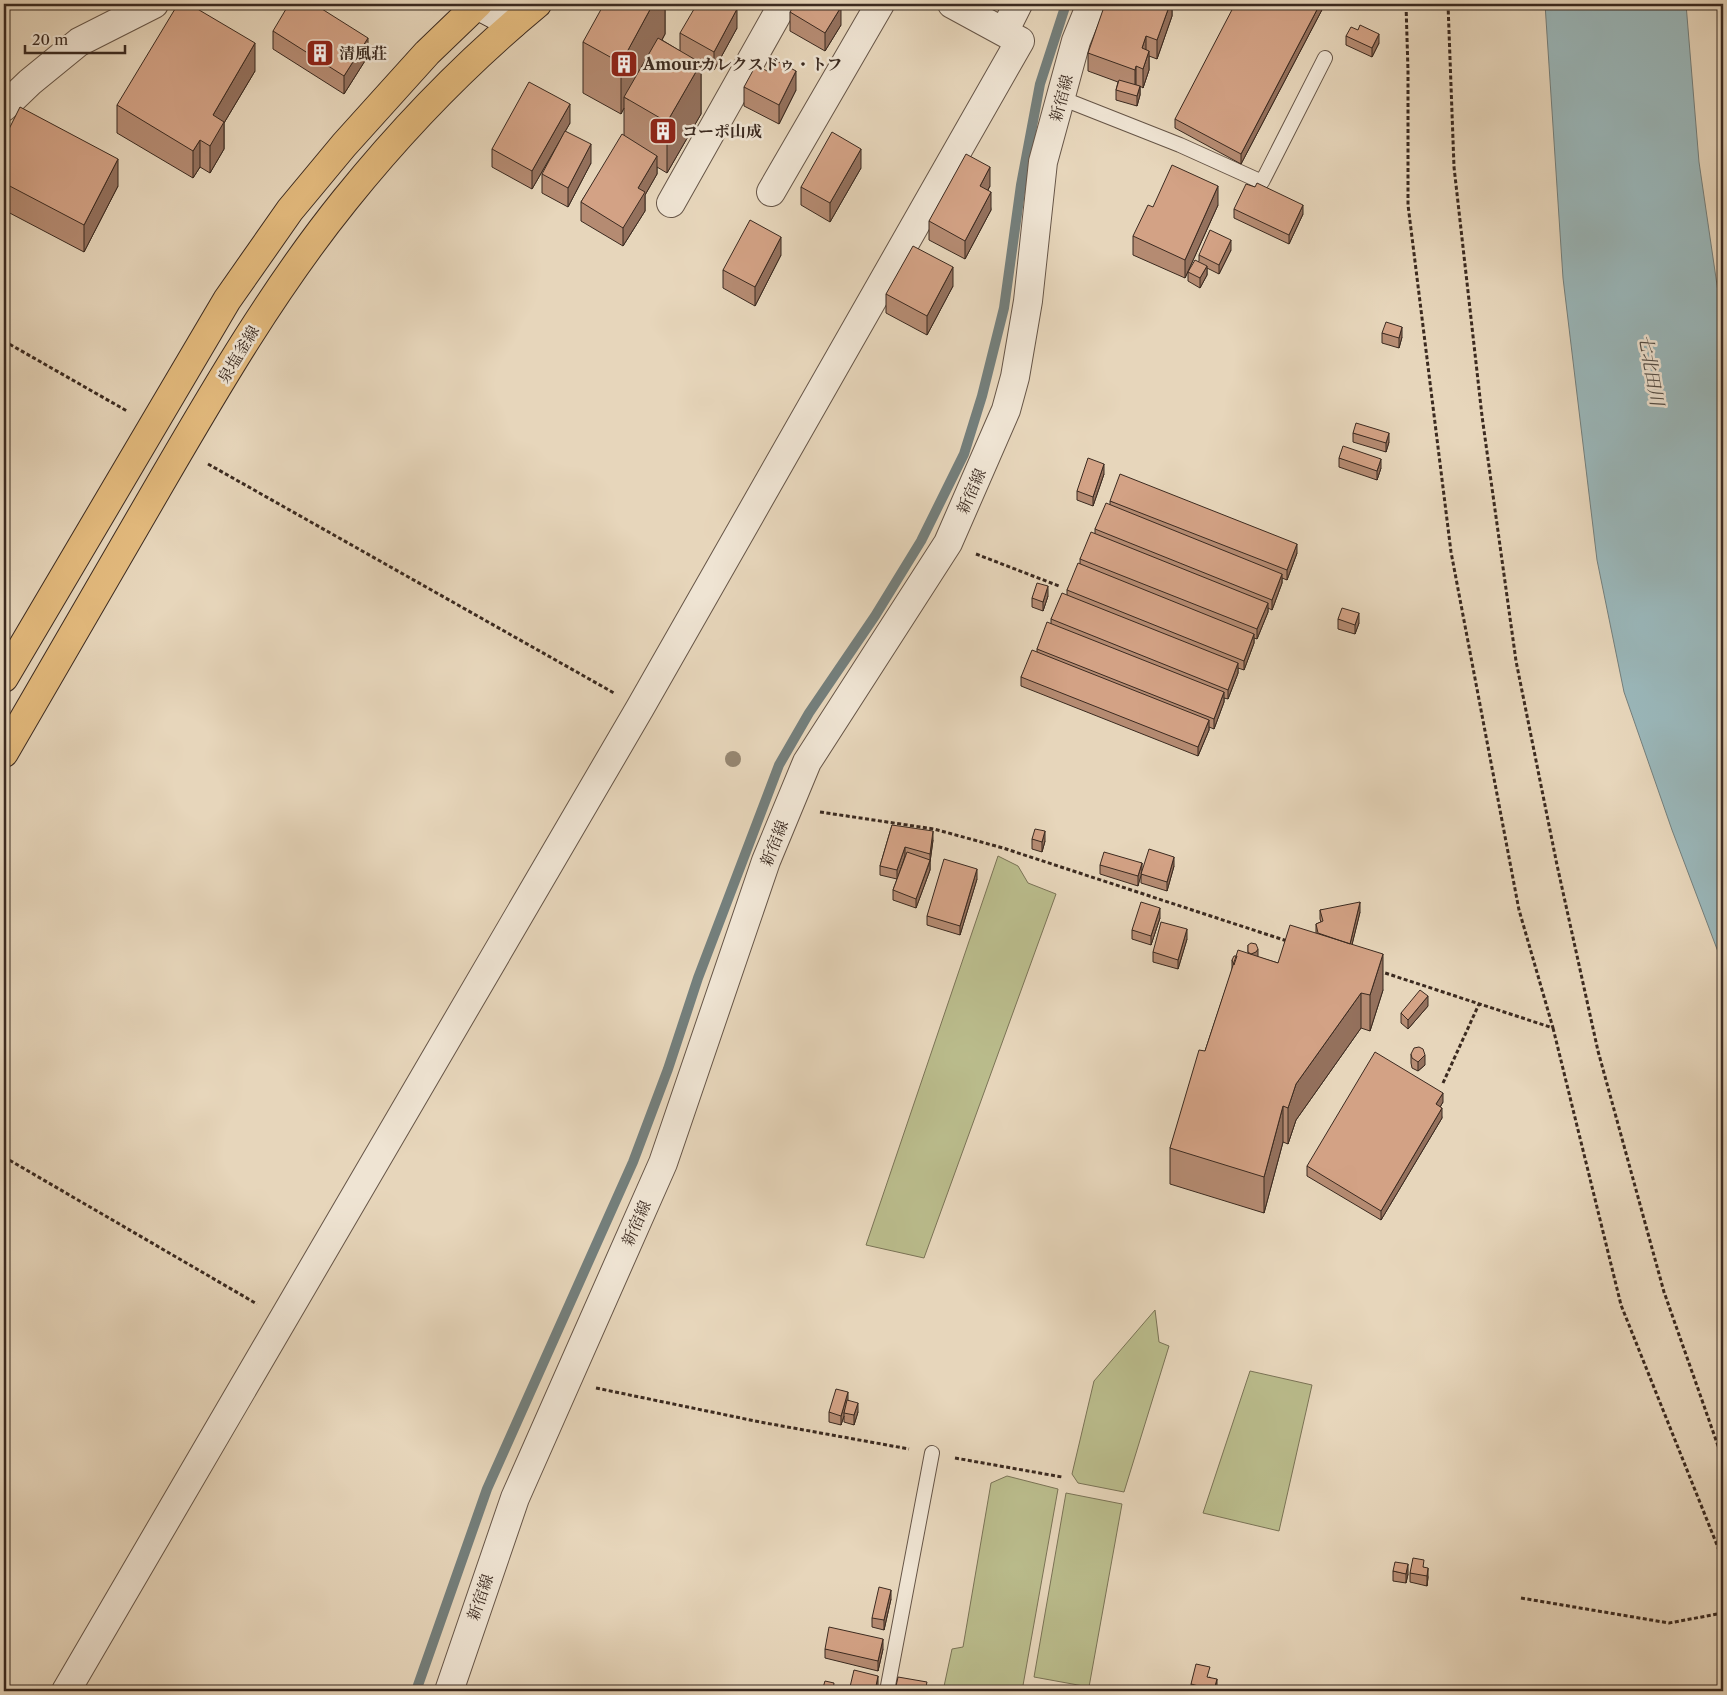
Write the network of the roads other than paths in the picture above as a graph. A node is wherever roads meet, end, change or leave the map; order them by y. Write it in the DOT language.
graph roads {
  1 [pos="154,4"];
  2 [pos="477,4"];
  3 [pos="537,4"];
  4 [pos="783,4"];
  5 [pos="880,4"];
  6 [pos="952,4"];
  7 [pos="1018,4"];
  8 [pos="1091,4"];
  9 [pos="512,24"];
  10 [pos="1004,32"];
  11 [pos="1325,58"];
  12 [pos="1061,98"];
  13 [pos="4,108"];
  14 [pos="771,192"];
  15 [pos="671,204"];
  16 [pos="4,678"];
  17 [pos="4,754"];
  18 [pos="932,1453"];
  19 [pos="66,1691"];
  20 [pos="449,1691"];
  21 [pos="887,1691"];
  1 -- 13 [label="street"];
  2 -- 9 [label="street"];
  2 -- 16 [label="main road"];
  3 -- 9 [label="main road, 泉塩釜線"];
  4 -- 15 [label="street"];
  5 -- 14 [label="street"];
  6 -- 10 [label="street"];
  7 -- 10 [label="street"];
  8 -- 12 [label="street, 新宿線"];
  9 -- 17 [label="main road, 泉塩釜線"];
  10 -- 19 [label="street"];
  11 -- 12 [label="lane"];
  12 -- 20 [label="street, 新宿線"];
  18 -- 21 [label="lane"];
}
